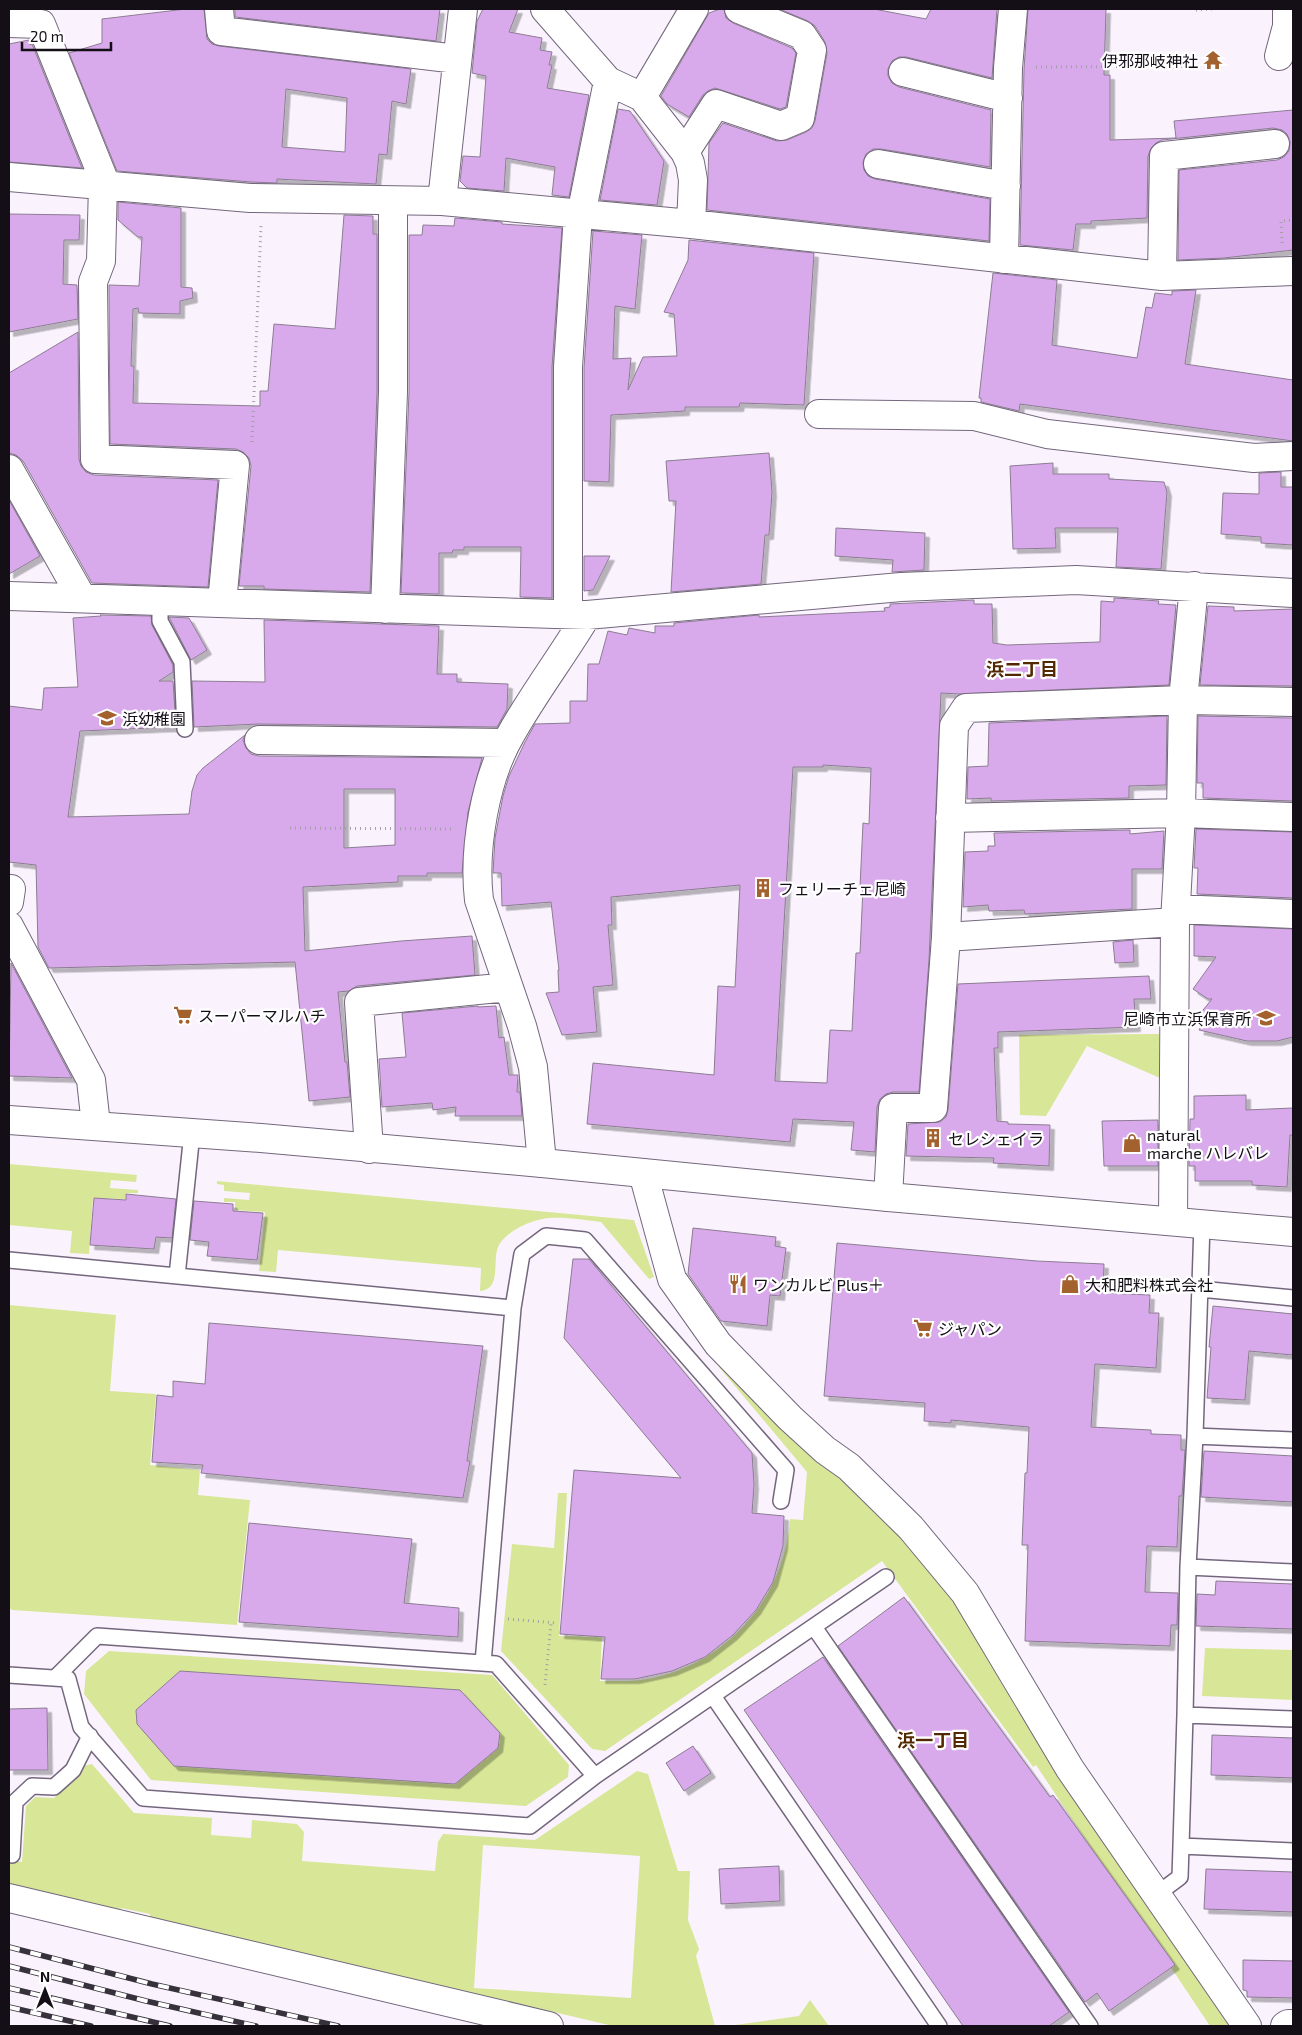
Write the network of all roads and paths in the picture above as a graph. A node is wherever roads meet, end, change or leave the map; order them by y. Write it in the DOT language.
graph roads {
  1 [pos="219,9"];
  2 [pos="463,9"];
  3 [pos="545,9"];
  4 [pos="694,9"];
  5 [pos="739,9"];
  6 [pos="1014,9"];
  7 [pos="1212,9"];
  8 [pos="1287,9"];
  9 [pos="1196,10"];
  10 [pos="9,23"];
  11 [pos="1280,56"];
  12 [pos="458,59"];
  13 [pos="1200,66"];
  14 [pos="1008,68"];
  15 [pos="903,72"];
  16 [pos="608,80"];
  17 [pos="642,97"];
  18 [pos="1008,98"];
  19 [pos="1275,144"];
  20 [pos="685,152"];
  21 [pos="878,164"];
  22 [pos="9,177"];
  23 [pos="105,184"];
  24 [pos="1006,186"];
  25 [pos="262,198"];
  26 [pos="442,201"];
  27 [pos="393,202"];
  28 [pos="580,215"];
  29 [pos="691,224"];
  30 [pos="1004,259"];
  31 [pos="1293,271"];
  32 [pos="1162,276"];
  33 [pos="819,414"];
  34 [pos="1293,456"];
  35 [pos="235,465"];
  36 [pos="9,469"];
  37 [pos="1194,586"];
  38 [pos="1293,593"];
  39 [pos="9,596"];
  40 [pos="82,598"];
  41 [pos="160,600"];
  42 [pos="222,603"];
  43 [pos="384,608"];
  44 [pos="578,615"];
  45 [pos="1184,700"];
  46 [pos="1293,702"];
  47 [pos="185,729"];
  48 [pos="258,740"];
  49 [pos="506,743"];
  50 [pos="1181,813"];
  51 [pos="1293,817"];
  52 [pos="950,818"];
  53 [pos="290,828"];
  54 [pos="482,829"];
  55 [pos="9,889"];
  56 [pos="9,902"];
  57 [pos="1293,914"];
  58 [pos="1176,916"];
  59 [pos="9,926"];
  60 [pos="946,937"];
  61 [pos="508,987"];
  62 [pos="9,1120"];
  63 [pos="96,1125"];
  64 [pos="192,1133"];
  65 [pos="369,1149"];
  66 [pos="542,1163"];
  67 [pos="643,1173"];
  68 [pos="888,1198"];
  69 [pos="1173,1221"];
  70 [pos="1202,1224"];
  71 [pos="1293,1232"];
  72 [pos="9,1260"];
  73 [pos="177,1276"];
  74 [pos="1200,1289"];
  75 [pos="1293,1298"];
  76 [pos="513,1308"];
  77 [pos="1195,1436"];
  78 [pos="1293,1440"];
  79 [pos="781,1501"];
  80 [pos="1188,1568"];
  81 [pos="1293,1572"];
  82 [pos="886,1577"];
  83 [pos="502,1619"];
  84 [pos="551,1623"];
  85 [pos="557,1623"];
  86 [pos="814,1627"];
  87 [pos="483,1663"];
  88 [pos="9,1674"];
  89 [pos="55,1678"];
  90 [pos="545,1686"];
  91 [pos="713,1696"];
  92 [pos="1186,1715"];
  93 [pos="1293,1719"];
  94 [pos="90,1736"];
  95 [pos="595,1776"];
  96 [pos="1181,1846"];
  97 [pos="1293,1851"];
  98 [pos="12,1854"];
  99 [pos="1156,1895"];
  100 [pos="9,1898"];
  101 [pos="1293,2024"];
  102 [pos="550,2026"];
  103 [pos="939,2026"];
  104 [pos="1089,2026"];
  105 [pos="1247,2026"];
  106 [pos="1285,2026"];
  1 -- 12 [label="street"];
  2 -- 12 [label="street"];
  3 -- 16 [label="street"];
  4 -- 17 [label="street"];
  5 -- 20 [label="street"];
  6 -- 14 [label="street"];
  7 -- 9 [label="path"];
  8 -- 11 [label="street"];
  10 -- 23 [label="street"];
  12 -- 26 [label="street"];
  13 -- 14 [label="path"];
  14 -- 18 [label="street"];
  15 -- 18 [label="street"];
  16 -- 17 [label="street"];
  16 -- 28 [label="street"];
  17 -- 20 [label="street"];
  18 -- 24 [label="street"];
  19 -- 32 [label="street"];
  20 -- 29 [label="street"];
  21 -- 24 [label="street"];
  22 -- 23 [label="street"];
  23 -- 25 [label="street"];
  23 -- 35 [label="street"];
  24 -- 30 [label="street"];
  25 -- 27 [label="street"];
  25 -- 35 [label="path"];
  26 -- 27 [label="street"];
  26 -- 28 [label="street"];
  27 -- 43 [label="street"];
  28 -- 29 [label="street"];
  28 -- 44 [label="street"];
  29 -- 30 [label="street"];
  30 -- 32 [label="street"];
  31 -- 32 [label="street"];
  33 -- 34 [label="street"];
  35 -- 42 [label="street"];
  36 -- 40 [label="street"];
  37 -- 38 [label="street"];
  37 -- 44 [label="street"];
  37 -- 45 [label="street"];
  39 -- 40 [label="street"];
  40 -- 41 [label="street"];
  41 -- 42 [label="street"];
  41 -- 47 [label="lane"];
  42 -- 43 [label="street"];
  43 -- 44 [label="street"];
  44 -- 49 [label="street"];
  45 -- 46 [label="street"];
  45 -- 50 [label="street"];
  45 -- 52 [label="street"];
  48 -- 49 [label="street"];
  49 -- 54 [label="street"];
  50 -- 51 [label="street"];
  50 -- 52 [label="street"];
  50 -- 58 [label="street"];
  52 -- 60 [label="street"];
  53 -- 54 [label="path"];
  54 -- 61 [label="street"];
  55 -- 56 [label="street"];
  57 -- 58 [label="street"];
  58 -- 60 [label="street"];
  58 -- 69 [label="street"];
  59 -- 63 [label="street"];
  60 -- 68 [label="street"];
  61 -- 65 [label="street"];
  61 -- 66 [label="street"];
  62 -- 63 [label="street"];
  63 -- 64 [label="street"];
  64 -- 65 [label="street"];
  64 -- 73 [label="lane"];
  65 -- 66 [label="street"];
  66 -- 67 [label="street"];
  67 -- 68 [label="street"];
  67 -- 99 [label="street"];
  68 -- 69 [label="street"];
  69 -- 70 [label="street"];
  70 -- 71 [label="street"];
  70 -- 74 [label="lane"];
  72 -- 73 [label="lane"];
  73 -- 76 [label="lane"];
  74 -- 75 [label="lane"];
  74 -- 77 [label="lane"];
  76 -- 79 [label="lane"];
  76 -- 87 [label="lane"];
  77 -- 78 [label="lane"];
  77 -- 80 [label="lane"];
  80 -- 81 [label="lane"];
  80 -- 92 [label="lane"];
  82 -- 86 [label="lane"];
  83 -- 84 [label="path"];
  84 -- 85 [label="path"];
  84 -- 90 [label="path"];
  86 -- 91 [label="lane"];
  86 -- 104 [label="lane"];
  87 -- 89 [label="lane"];
  87 -- 95 [label="lane"];
  88 -- 89 [label="lane"];
  89 -- 94 [label="lane"];
  91 -- 95 [label="lane"];
  91 -- 103 [label="lane"];
  92 -- 93 [label="lane"];
  92 -- 96 [label="lane"];
  94 -- 95 [label="lane"];
  94 -- 98 [label="lane"];
  96 -- 97 [label="lane"];
  96 -- 99 [label="lane"];
  99 -- 105 [label="street"];
  100 -- 102 [label="street"];
  101 -- 106 [label="street"];
}
